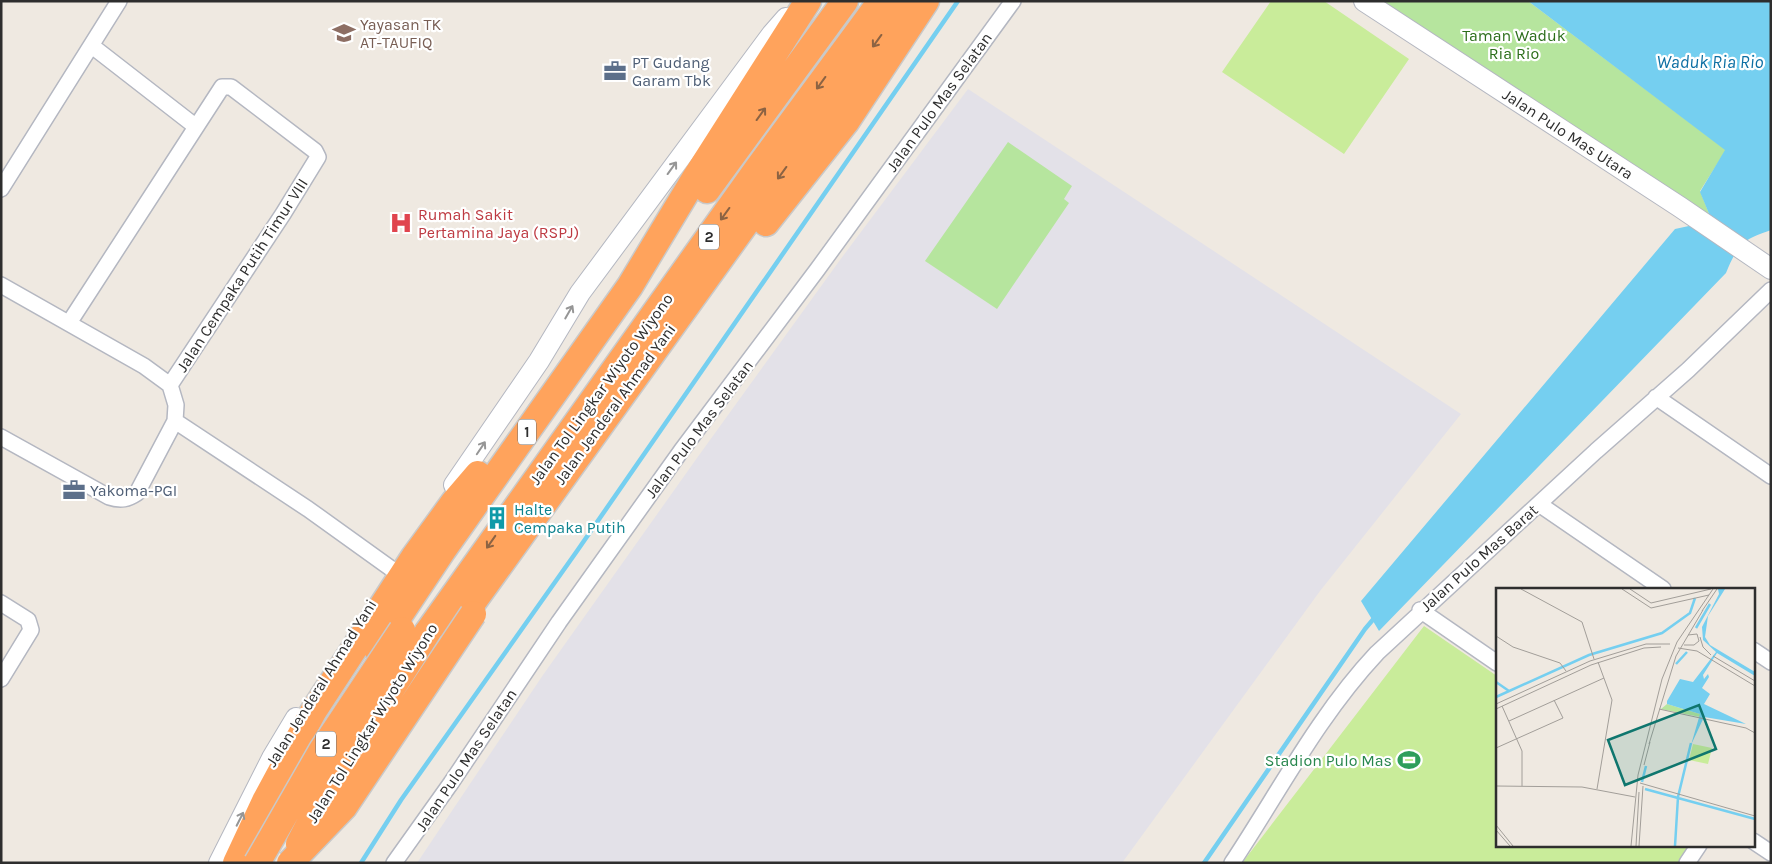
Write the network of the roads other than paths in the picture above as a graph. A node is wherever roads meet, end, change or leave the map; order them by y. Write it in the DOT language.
graph roads {
  1 [pos="119,1"];
  2 [pos="845,1"];
  3 [pos="881,1"];
  4 [pos="906,1"];
  5 [pos="926,1"];
  6 [pos="1012,1"];
  7 [pos="1364,1"];
  8 [pos="803,3"];
  9 [pos="92,46"];
  10 [pos="196,126"];
  11 [pos="1,189"];
  12 [pos="1769,268"];
  13 [pos="1,285"];
  14 [pos="1771,290"];
  15 [pos="69,324"];
  16 [pos="170,386"];
  17 [pos="1656,398"];
  18 [pos="175,421"];
  19 [pos="1,437"];
  20 [pos="1771,476"];
  21 [pos="1539,504"];
  22 [pos="393,570"];
  23 [pos="1662,588"];
  24 [pos="1,603"];
  25 [pos="1420,610"];
  26 [pos="1754,651"];
  27 [pos="1771,662"];
  28 [pos="1496,663"];
  29 [pos="1,679"];
  30 [pos="342,701"];
  31 [pos="384,729"];
  32 [pos="290,782"];
  33 [pos="334,804"];
  34 [pos="1754,842"];
  35 [pos="1698,846"];
  36 [pos="1771,853"];
  37 [pos="219,863"];
  38 [pos="236,863"];
  39 [pos="246,863"];
  40 [pos="256,863"];
  41 [pos="290,863"];
  42 [pos="302,863"];
  43 [pos="394,863"];
  44 [pos="1232,863"];
  45 [pos="1687,863"];
  1 -- 9 [label="street"];
  40 -- 2 [label="highway, Jalan Tol Lingkar Wiyoto Wiyono / 2, one-way, bridge"];
  3 -- 41 [label="highway, Jalan Tol Lingkar Wiyoto Wiyono / 2, one-way, bridge"];
  4 -- 31 [label="highway, Jalan Jenderal Ahmad Yani, one-way"];
  5 -- 41 [label="highway, bridge"];
  6 -- 43 [label="street, Jalan Pulo Mas Selatan"];
  7 -- 12 [label="main road, Jalan Pulo Mas Utara"];
  22 -- 8 [label="main road, Jalan Jenderal Ahmad Yani / 1, one-way"];
  8 -- 30 [label="highway, Jalan Jenderal Ahmad Yani / 1"];
  8 -- 38 [label="highway"];
  9 -- 10 [label="street"];
  9 -- 11 [label="street"];
  10 -- 15 [label="street"];
  10 -- 16 [label="street, Jalan Cempaka Putih Timur VIII"];
  13 -- 15 [label="street"];
  14 -- 17 [label="street, Jalan Pulo Mas Barat"];
  15 -- 16 [label="street"];
  16 -- 18 [label="street, Jalan Cempaka Putih Timur VIII"];
  17 -- 20 [label="street"];
  17 -- 21 [label="street, Jalan Pulo Mas Barat"];
  18 -- 19 [label="street"];
  18 -- 22 [label="street"];
  21 -- 23 [label="street"];
  21 -- 25 [label="street, Jalan Pulo Mas Barat"];
  37 -- 22 [label="main road, Jalan Jenderal Ahmad Yani / 1, one-way"];
  24 -- 29 [label="street"];
  25 -- 28 [label="street"];
  25 -- 44 [label="street, Jalan Pulo Mas Barat"];
  26 -- 27 [label="street"];
  30 -- 31 [label="highway"];
  30 -- 32 [label="highway, Jalan Jenderal Ahmad Yani / 1"];
  31 -- 33 [label="highway, Jalan Jenderal Ahmad Yani"];
  32 -- 33 [label="highway"];
  32 -- 39 [label="highway, Jalan Jenderal Ahmad Yani / 1"];
  33 -- 42 [label="highway, Jalan Jenderal Ahmad Yani"];
  34 -- 36 [label="street"];
  35 -- 45 [label="street"];
}
